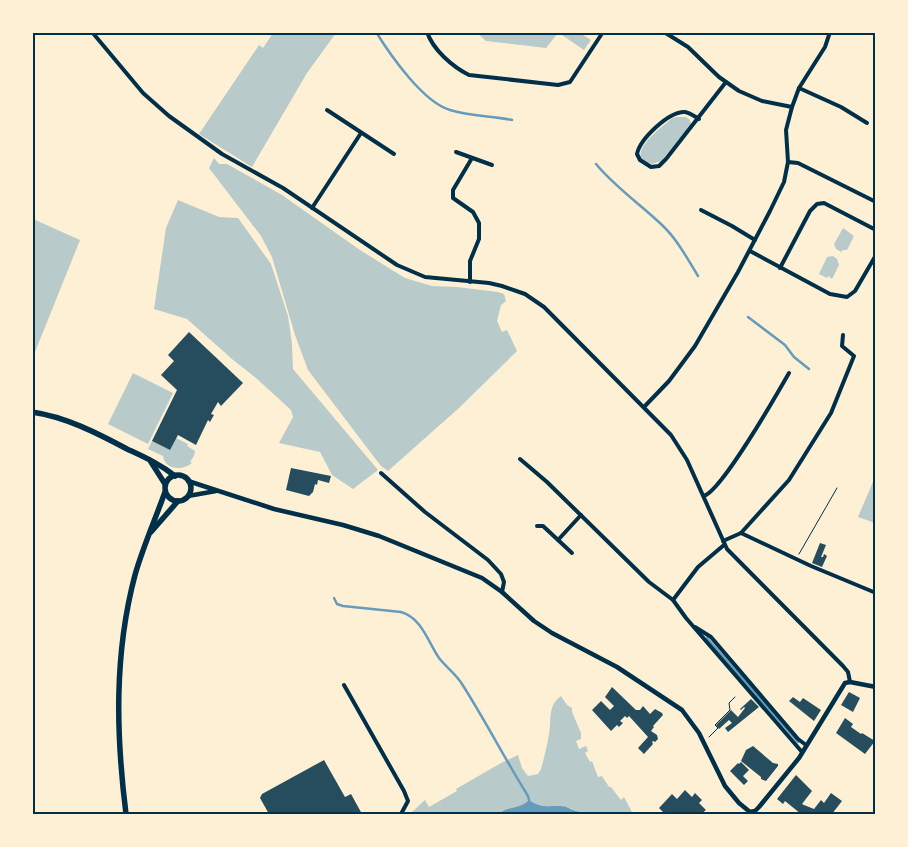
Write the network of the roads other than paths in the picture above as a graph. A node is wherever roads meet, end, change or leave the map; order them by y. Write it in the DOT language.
graph roads {
  1 [pos="92,32"];
  2 [pos="427,32"];
  3 [pos="603,32"];
  4 [pos="664,32"];
  5 [pos="830,32"];
  6 [pos="726,82"];
  7 [pos="799,88"];
  8 [pos="792,107"];
  9 [pos="327,110"];
  10 [pos="698,119"];
  11 [pos="867,123"];
  12 [pos="361,133"];
  13 [pos="456,152"];
  14 [pos="394,154"];
  15 [pos="472,158"];
  16 [pos="788,162"];
  17 [pos="492,165"];
  18 [pos="876,202"];
  19 [pos="312,208"];
  20 [pos="701,210"];
  21 [pos="876,230"];
  22 [pos="755,240"];
  23 [pos="750,251"];
  24 [pos="876,255"];
  25 [pos="870,265"];
  26 [pos="780,268"];
  27 [pos="876,268"];
  28 [pos="470,282"];
  29 [pos="843,335"];
  30 [pos="789,373"];
  31 [pos="644,407"];
  32 [pos="32,412"];
  33 [pos="520,459"];
  34 [pos="150,460"];
  35 [pos="381,473"];
  36 [pos="175,476"];
  37 [pos="188,480"];
  38 [pos="165,484"];
  39 [pos="217,491"];
  40 [pos="165,492"];
  41 [pos="188,496"];
  42 [pos="704,496"];
  43 [pos="178,501"];
  44 [pos="581,515"];
  45 [pos="537,526"];
  46 [pos="741,532"];
  47 [pos="150,534"];
  48 [pos="558,540"];
  49 [pos="724,543"];
  50 [pos="572,553"];
  51 [pos="502,592"];
  52 [pos="876,593"];
  53 [pos="673,600"];
  54 [pos="693,626"];
  55 [pos="850,682"];
  56 [pos="344,685"];
  57 [pos="876,687"];
  58 [pos="806,745"];
  59 [pos="802,752"];
  60 [pos="749,813"];
  61 [pos="126,814"];
  62 [pos="401,814"];
  1 -- 19 [label="street"];
  2 -- 3 [label="street"];
  4 -- 6 [label="street"];
  5 -- 7 [label="street"];
  6 -- 8 [label="street"];
  6 -- 10 [label="street"];
  7 -- 8 [label="street"];
  7 -- 11 [label="street"];
  8 -- 16 [label="street"];
  9 -- 12 [label="street"];
  10 -- 10 [label="street"];
  12 -- 14 [label="street"];
  12 -- 19 [label="street"];
  13 -- 15 [label="street"];
  15 -- 17 [label="street"];
  15 -- 28 [label="street"];
  16 -- 18 [label="street"];
  16 -- 22 [label="street"];
  19 -- 28 [label="street"];
  20 -- 22 [label="street"];
  21 -- 26 [label="street"];
  22 -- 23 [label="street"];
  23 -- 26 [label="street"];
  23 -- 31 [label="street"];
  24 -- 25 [label="street"];
  25 -- 26 [label="street"];
  25 -- 27 [label="street"];
  28 -- 31 [label="street"];
  29 -- 46 [label="street"];
  30 -- 42 [label="street"];
  31 -- 42 [label="street"];
  32 -- 34 [label="main road"];
  33 -- 44 [label="street"];
  34 -- 36 [label="main road"];
  34 -- 38 [label="main road"];
  35 -- 51 [label="street"];
  36 -- 37 [label="main road"];
  36 -- 38 [label="main road"];
  37 -- 39 [label="street"];
  37 -- 41 [label="main road"];
  38 -- 40 [label="main road"];
  39 -- 41 [label="street"];
  39 -- 51 [label="street"];
  40 -- 43 [label="main road"];
  40 -- 47 [label="main road"];
  41 -- 43 [label="main road"];
  42 -- 49 [label="street"];
  43 -- 47 [label="main road"];
  44 -- 48 [label="street"];
  44 -- 53 [label="street"];
  45 -- 48 [label="street"];
  46 -- 49 [label="street"];
  46 -- 52 [label="street"];
  47 -- 61 [label="main road"];
  48 -- 50 [label="street"];
  49 -- 53 [label="street"];
  49 -- 55 [label="street"];
  51 -- 60 [label="street"];
  53 -- 54 [label="street"];
  54 -- 58 [label="street"];
  54 -- 59 [label="street"];
  55 -- 57 [label="street"];
  55 -- 58 [label="street"];
  56 -- 62 [label="street"];
  58 -- 59 [label="street"];
  59 -- 60 [label="street"];
}
